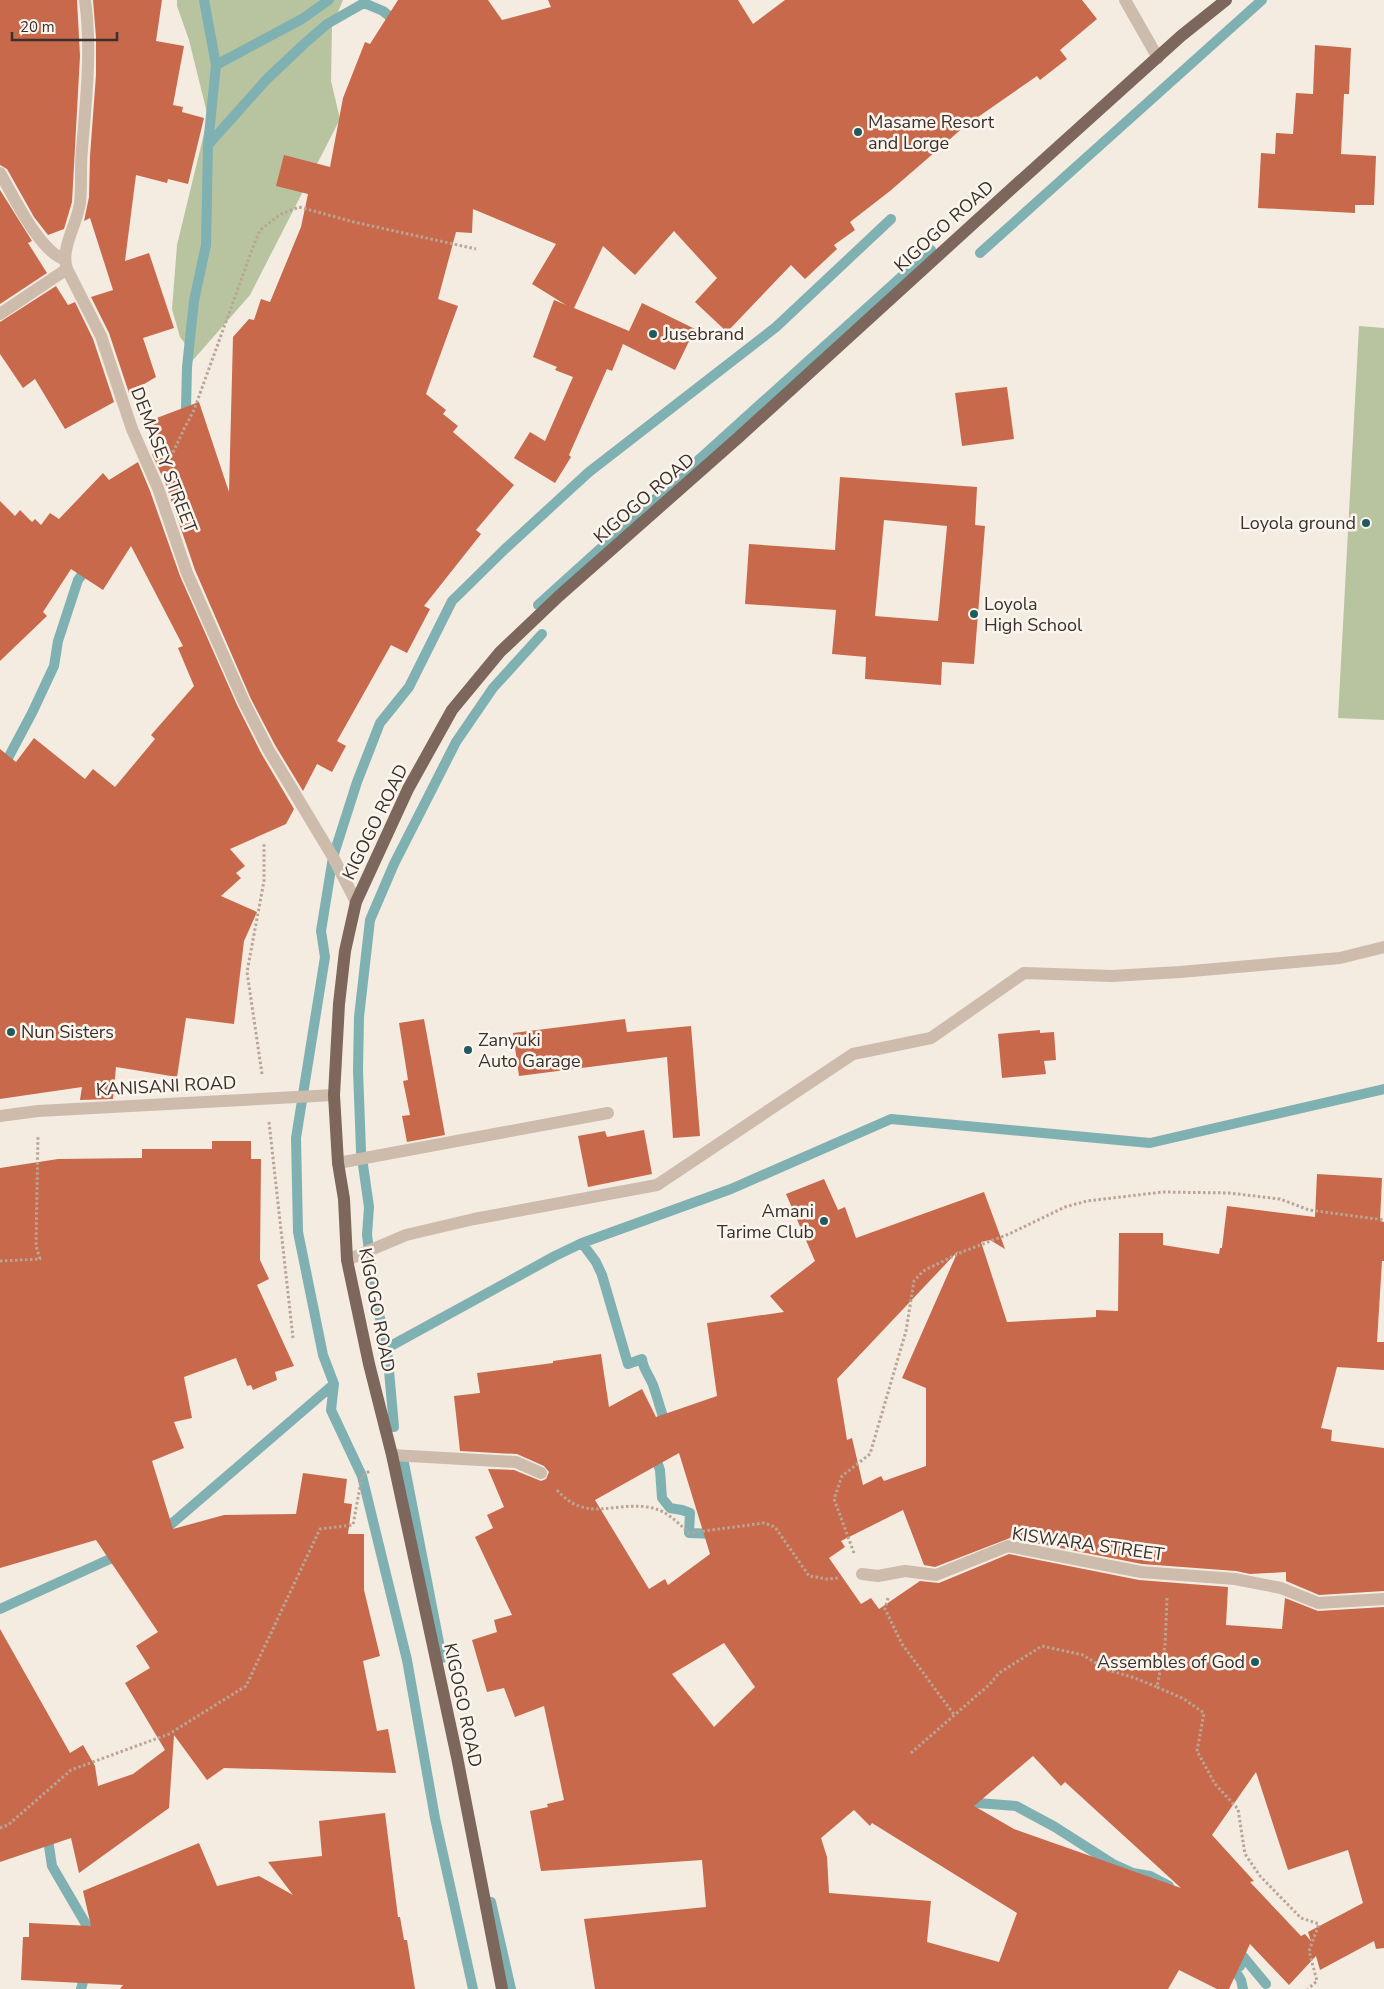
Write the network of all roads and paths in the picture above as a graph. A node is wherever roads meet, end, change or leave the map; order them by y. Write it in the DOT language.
graph roads {
  1 [pos="85,0"];
  2 [pos="1125,0"];
  3 [pos="1226,0"];
  4 [pos="1158,58"];
  5 [pos="0,172"];
  6 [pos="476,249"];
  7 [pos="66,264"];
  8 [pos="0,314"];
  9 [pos="158,488"];
  10 [pos="264,842"];
  11 [pos="356,902"];
  12 [pos="1384,947"];
  13 [pos="334,1095"];
  14 [pos="266,1098"];
  15 [pos="38,1111"];
  16 [pos="608,1113"];
  17 [pos="0,1116"];
  18 [pos="338,1163"];
  19 [pos="1384,1220"];
  20 [pos="347,1260"];
  21 [pos="0,1261"];
  22 [pos="293,1338"];
  23 [pos="392,1455"];
  24 [pos="541,1473"];
  25 [pos="1168,1573"];
  26 [pos="862,1574"];
  27 [pos="878,1576"];
  28 [pos="1384,1599"];
  29 [pos="1157,1687"];
  30 [pos="955,1716"];
  31 [pos="910,1753"];
  32 [pos="0,1828"];
  33 [pos="502,1989"];
  34 [pos="1308,1989"];
  1 -- 7 [label="street"];
  2 -- 4 [label="street"];
  3 -- 4 [label="main road, KIGOGO ROAD"];
  4 -- 11 [label="main road, KIGOGO ROAD"];
  5 -- 7 [label="street"];
  6 -- 9 [label="path"];
  7 -- 8 [label="street"];
  7 -- 9 [label="street, DEMASEY STREET"];
  9 -- 11 [label="street, DEMASEY STREET"];
  10 -- 14 [label="path"];
  11 -- 13 [label="main road, KIGOGO ROAD"];
  12 -- 20 [label="street"];
  13 -- 14 [label="street, KANISANI ROAD"];
  13 -- 18 [label="main road, KIGOGO ROAD"];
  14 -- 15 [label="street, KANISANI ROAD"];
  14 -- 22 [label="path"];
  15 -- 17 [label="street, KANISANI ROAD"];
  15 -- 21 [label="path"];
  16 -- 18 [label="street"];
  18 -- 20 [label="main road, KIGOGO ROAD"];
  19 -- 26 [label="path"];
  20 -- 23 [label="main road, KIGOGO ROAD"];
  23 -- 24 [label="street"];
  23 -- 32 [label="path"];
  23 -- 33 [label="main road, KIGOGO ROAD"];
  24 -- 26 [label="path"];
  25 -- 27 [label="street, KISWARA STREET"];
  25 -- 28 [label="street, KISWARA STREET"];
  25 -- 29 [label="path"];
  26 -- 27 [label="street, KISWARA STREET"];
  27 -- 30 [label="path"];
  29 -- 30 [label="path"];
  29 -- 34 [label="path"];
  30 -- 31 [label="path"];
}
